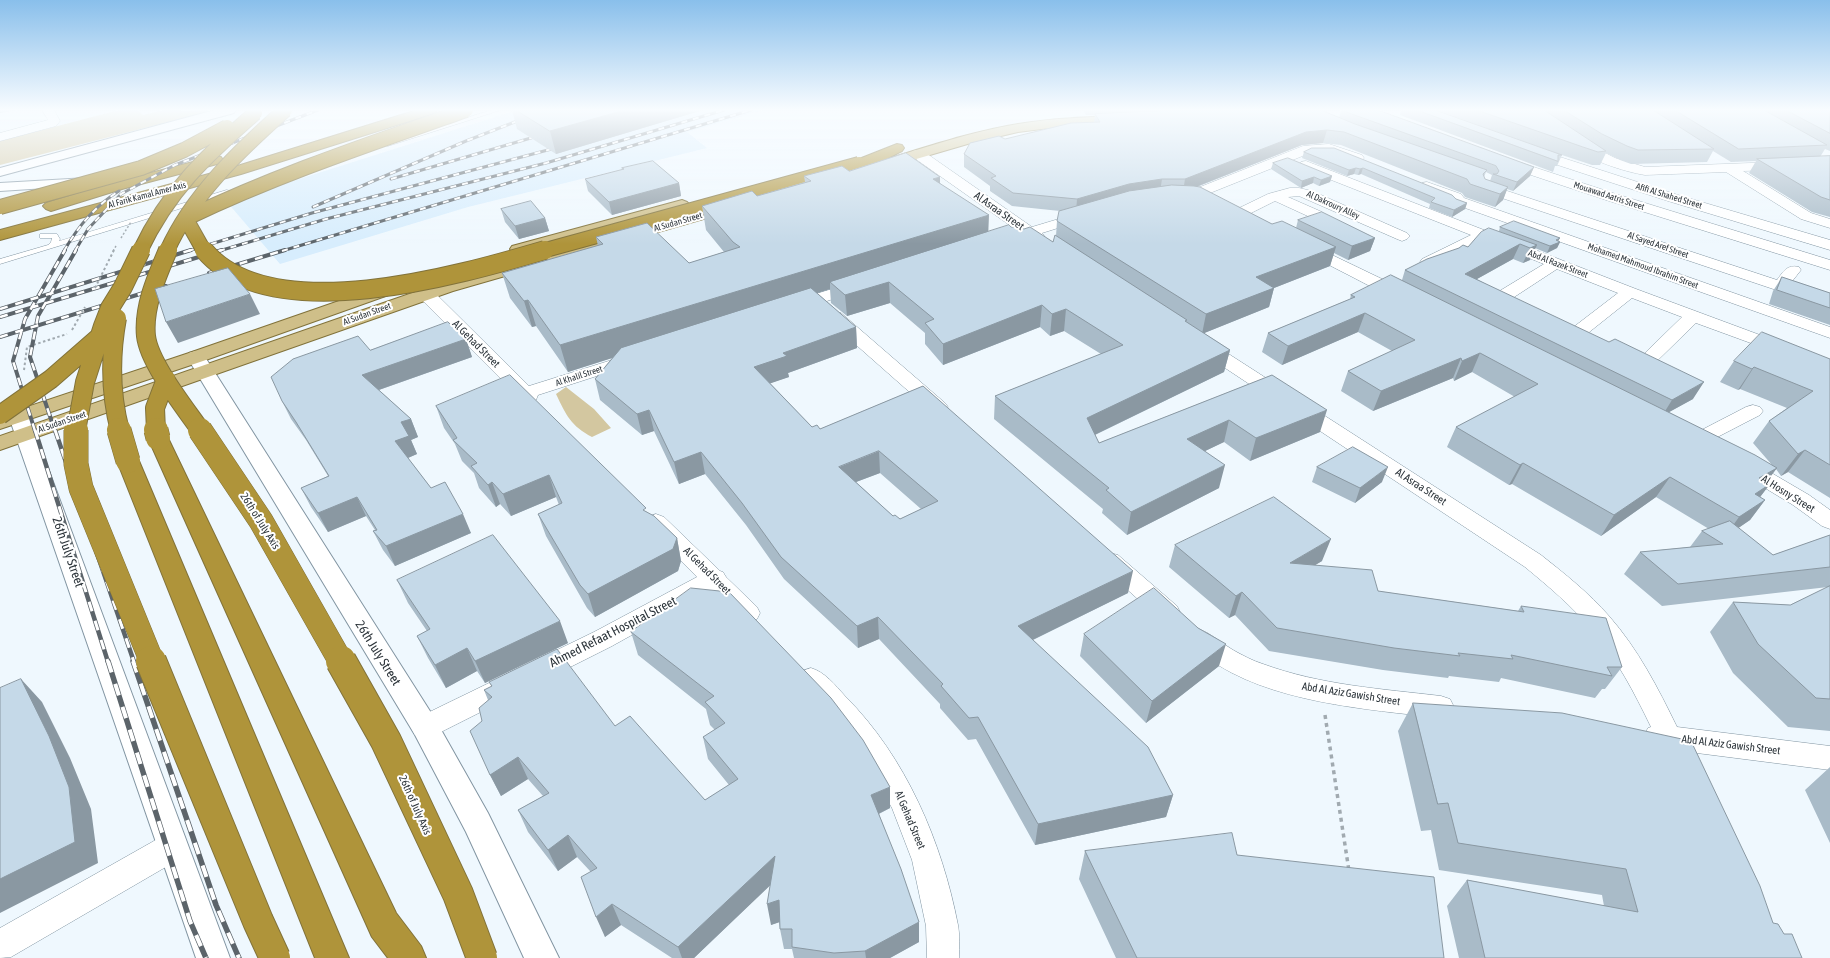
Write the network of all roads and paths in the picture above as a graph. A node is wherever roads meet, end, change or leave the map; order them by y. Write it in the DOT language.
graph roads {
  1 [pos="64,155"];
  2 [pos="173,155"];
  3 [pos="209,155"];
  4 [pos="237,155"];
  5 [pos="237,155"];
  6 [pos="288,155"];
  7 [pos="340,155"];
  8 [pos="362,155"];
  9 [pos="872,155"];
  10 [pos="883,155"];
  11 [pos="916,155"];
  12 [pos="919,155"];
  13 [pos="1295,155"];
  14 [pos="1349,155"];
  15 [pos="1541,155"];
  16 [pos="1597,155"];
  17 [pos="1491,156"];
  18 [pos="1709,156"];
  19 [pos="1287,158"];
  20 [pos="1369,163"];
  21 [pos="1830,164"];
  22 [pos="1729,168"];
  23 [pos="0,172"];
  24 [pos="1412,180"];
  25 [pos="1484,181"];
  26 [pos="92,182"];
  27 [pos="1576,185"];
  28 [pos="0,187"];
  29 [pos="1277,196"];
  30 [pos="1540,206"];
  31 [pos="0,207"];
  32 [pos="1097,212"];
  33 [pos="1240,213"];
  34 [pos="179,215"];
  35 [pos="1317,215"];
  36 [pos="1615,217"];
  37 [pos="0,221"];
  38 [pos="1261,224"];
  39 [pos="1830,224"];
  40 [pos="125,226"];
  41 [pos="1603,227"];
  42 [pos="1030,232"];
  43 [pos="0,235"];
  44 [pos="1483,235"];
  45 [pos="1402,236"];
  46 [pos="46,242"];
  47 [pos="1296,242"];
  48 [pos="994,243"];
  49 [pos="1830,245"];
  50 [pos="0,247"];
  51 [pos="1056,249"];
  52 [pos="0,262"];
  53 [pos="1556,263"];
  54 [pos="1830,265"];
  55 [pos="1420,266"];
  56 [pos="1793,270"];
  57 [pos="876,281"];
  58 [pos="1780,286"];
  59 [pos="122,288"];
  60 [pos="93,290"];
  61 [pos="1630,292"];
  62 [pos="426,294"];
  63 [pos="1499,299"];
  64 [pos="816,300"];
  65 [pos="1415,302"];
  66 [pos="87,303"];
  67 [pos="1830,303"];
  68 [pos="779,312"];
  69 [pos="1693,316"];
  70 [pos="1577,333"];
  71 [pos="1830,333"];
  72 [pos="1190,337"];
  73 [pos="99,338"];
  74 [pos="27,347"];
  75 [pos="645,355"];
  76 [pos="1651,357"];
  77 [pos="200,365"];
  78 [pos="1830,367"];
  79 [pos="166,379"];
  80 [pos="525,393"];
  81 [pos="542,410"];
  82 [pos="1753,411"];
  83 [pos="11,422"];
  84 [pos="953,422"];
  85 [pos="0,443"];
  86 [pos="642,508"];
  87 [pos="1830,521"];
  88 [pos="1096,549"];
  89 [pos="715,578"];
  90 [pos="763,628"];
  91 [pos="795,661"];
  92 [pos="1321,691"];
  93 [pos="1464,710"];
  94 [pos="425,727"];
  95 [pos="1637,733"];
  96 [pos="1669,738"];
  97 [pos="1830,758"];
  98 [pos="1689,780"];
  99 [pos="172,847"];
  100 [pos="1350,880"];
  101 [pos="0,946"];
  102 [pos="213,958"];
  103 [pos="275,958"];
  104 [pos="332,958"];
  105 [pos="409,958"];
  106 [pos="482,958"];
  107 [pos="542,958"];
  108 [pos="943,958"];
  1 -- 23 [label="main road"];
  2 -- 26 [label="highway, bridge"];
  3 -- 59 [label="highway, bridge"];
  4 -- 34 [label="highway, 26th of July Axis, bridge"];
  5 -- 37 [label="highway, Al Farik Kamal Amer Axis"];
  6 -- 43 [label="highway, Al Farik Kamal Amer Axis"];
  7 -- 34 [label="highway, bridge"];
  8 -- 34 [label="lane"];
  9 -- 77 [label="main road, Al Sudan Street"];
  10 -- 34 [label="highway, bridge"];
  11 -- 62 [label="main road, Al Sudan Street"];
  12 -- 42 [label="street, Al Asraa Street"];
  13 -- 19 [label="street"];
  14 -- 20 [label="street"];
  15 -- 49 [label="street, Afifi Al Shahed Street"];
  16 -- 22 [label="street"];
  17 -- 27 [label="street, Mouawad Aatris Street"];
  18 -- 22 [label="street"];
  19 -- 33 [label="street"];
  19 -- 44 [label="street, Abd Al Razek Street"];
  21 -- 22 [label="street"];
  22 -- 39 [label="street"];
  24 -- 71 [label="street, Mohamed Mahmoud Ibrahim Street"];
  25 -- 30 [label="street, Al Sayed Aref Street"];
  26 -- 28 [label="main road, bridge"];
  26 -- 31 [label="highway, bridge"];
  27 -- 30 [label="street"];
  27 -- 54 [label="street, Mouawad Aatris Street"];
  29 -- 33 [label="street, Al Dakroury Alley"];
  29 -- 35 [label="street"];
  29 -- 45 [label="street, Al Dakroury Alley"];
  30 -- 41 [label="street, Al Sayed Aref Street"];
  32 -- 42 [label="street"];
  33 -- 38 [label="street"];
  34 -- 40 [label="lane"];
  34 -- 79 [label="highway, 26th of July Axis, bridge"];
  36 -- 41 [label="street"];
  40 -- 46 [label="lane"];
  40 -- 60 [label="path, bridge"];
  41 -- 58 [label="street, Al Sayed Aref Street"];
  42 -- 48 [label="street"];
  42 -- 51 [label="street, Al Asraa Street"];
  44 -- 53 [label="street, Abd Al Razek Street"];
  44 -- 55 [label="street"];
  46 -- 50 [label="highway"];
  46 -- 52 [label="lane"];
  47 -- 65 [label="street"];
  53 -- 61 [label="street, Abd Al Razek Street"];
  53 -- 63 [label="street"];
  56 -- 58 [label="street"];
  57 -- 64 [label="street"];
  58 -- 67 [label="street, Al Sayed Aref Street"];
  59 -- 73 [label="highway, bridge"];
  59 -- 104 [label="highway, bridge"];
  61 -- 69 [label="street, Abd Al Razek Street"];
  61 -- 70 [label="street"];
  62 -- 77 [label="main road, Al Sudan Street"];
  62 -- 80 [label="street, Al Gehad Street"];
  64 -- 68 [label="street"];
  64 -- 84 [label="street"];
  66 -- 74 [label="path, bridge"];
  69 -- 76 [label="street"];
  69 -- 78 [label="street, Abd Al Razek Street"];
  72 -- 96 [label="street, Al Asraa Street"];
  73 -- 83 [label="highway, bridge"];
  73 -- 103 [label="highway, bridge"];
  75 -- 80 [label="street, Al Khalil Street"];
  77 -- 83 [label="main road, Al Sudan Street"];
  77 -- 94 [label="main road, 26th July Street"];
  79 -- 105 [label="highway, bridge"];
  79 -- 106 [label="highway, 26th of July Axis, bridge"];
  80 -- 81 [label="street, Al Gehad Street"];
  82 -- 87 [label="street, Al Hosny Street"];
  83 -- 85 [label="main road, Al Sudan Street"];
  83 -- 99 [label="main road, 26th July Street"];
  86 -- 89 [label="street, Al Gehad Street"];
  88 -- 92 [label="street, Abd Al Aziz Gawish Street"];
  89 -- 90 [label="street, Al Gehad Street"];
  89 -- 94 [label="street, Ahmed Refaat Hospital Street"];
  91 -- 108 [label="street, Al Gehad Street"];
  92 -- 93 [label="street, Abd Al Aziz Gawish Street"];
  92 -- 100 [label="path"];
  94 -- 107 [label="main road, 26th July Street"];
  95 -- 96 [label="street, Abd Al Aziz Gawish Street"];
  96 -- 97 [label="street, Abd Al Aziz Gawish Street"];
  96 -- 98 [label="street, Al Asraa Street"];
  99 -- 101 [label="street"];
  99 -- 102 [label="main road, 26th July Street"];
}
